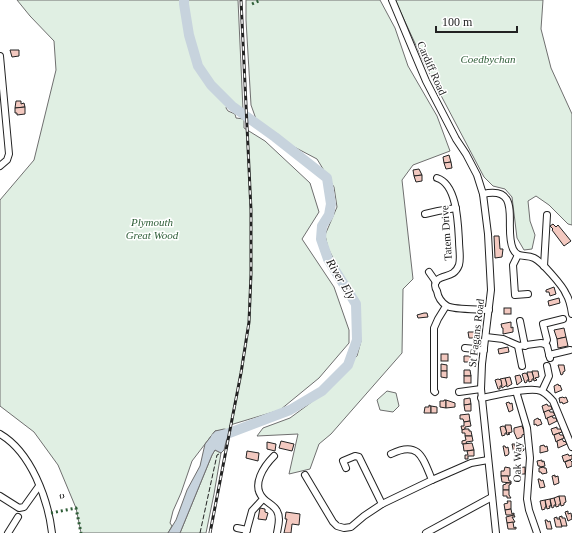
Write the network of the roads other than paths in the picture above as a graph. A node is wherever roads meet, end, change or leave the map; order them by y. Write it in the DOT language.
graph roads {
  1 [pos="392,0"];
  2 [pos="0,56"];
  3 [pos="458,142"];
  4 [pos="0,166"];
  5 [pos="437,178"];
  6 [pos="483,194"];
  7 [pos="456,208"];
  8 [pos="425,214"];
  9 [pos="547,215"];
  10 [pos="518,255"];
  11 [pos="544,266"];
  12 [pos="429,272"];
  13 [pos="436,282"];
  14 [pos="528,294"];
  15 [pos="446,306"];
  16 [pos="489,310"];
  17 [pos="572,314"];
  18 [pos="563,319"];
  19 [pos="520,321"];
  20 [pos="486,337"];
  21 [pos="545,344"];
  22 [pos="518,346"];
  23 [pos="525,346"];
  24 [pos="465,348"];
  25 [pos="484,350"];
  26 [pos="570,350"];
  27 [pos="522,366"];
  28 [pos="547,366"];
  29 [pos="480,389"];
  30 [pos="516,391"];
  31 [pos="542,391"];
  32 [pos="435,392"];
  33 [pos="459,392"];
  34 [pos="481,398"];
  35 [pos="0,434"];
  36 [pos="572,447"];
  37 [pos="391,454"];
  38 [pos="274,456"];
  39 [pos="488,460"];
  40 [pos="346,468"];
  41 [pos="305,475"];
  42 [pos="432,480"];
  43 [pos="39,486"];
  44 [pos="0,496"];
  45 [pos="492,497"];
  46 [pos="263,499"];
  47 [pos="382,504"];
  48 [pos="18,517"];
  49 [pos="237,528"];
  50 [pos="247,531"];
  51 [pos="8,533"];
  52 [pos="52,533"];
  53 [pos="277,533"];
  54 [pos="426,533"];
  55 [pos="496,533"];
  56 [pos="536,533"];
  1 -- 3 [label="street, Cardiff Road"];
  2 -- 4 [label="street"];
  3 -- 6 [label="street, St Fagans Road"];
  5 -- 7 [label="street, Tatem Drive"];
  6 -- 10 [label="street"];
  6 -- 16 [label="street, St Fagans Road"];
  7 -- 8 [label="street"];
  7 -- 13 [label="street, Tatem Drive"];
  9 -- 11 [label="street"];
  10 -- 11 [label="street"];
  10 -- 14 [label="street"];
  11 -- 17 [label="street"];
  12 -- 13 [label="street"];
  13 -- 15 [label="street"];
  15 -- 16 [label="street"];
  15 -- 32 [label="street"];
  16 -- 20 [label="street, St Fagans Road"];
  18 -- 21 [label="street"];
  19 -- 23 [label="street"];
  20 -- 22 [label="street"];
  20 -- 25 [label="street, St Fagans Road"];
  21 -- 23 [label="street"];
  21 -- 26 [label="street"];
  22 -- 23 [label="street"];
  22 -- 27 [label="street"];
  24 -- 25 [label="street"];
  25 -- 29 [label="street, St Fagans Road"];
  28 -- 31 [label="street"];
  29 -- 33 [label="street"];
  29 -- 34 [label="street, St Fagans Road"];
  30 -- 31 [label="street"];
  30 -- 34 [label="street"];
  30 -- 56 [label="street, Oak Way"];
  31 -- 36 [label="street"];
  34 -- 39 [label="street, St Fagans Road"];
  35 -- 43 [label="street"];
  37 -- 42 [label="street"];
  38 -- 46 [label="street"];
  39 -- 42 [label="street"];
  39 -- 45 [label="street, St Fagans Road"];
  40 -- 47 [label="street"];
  41 -- 47 [label="street"];
  42 -- 47 [label="street"];
  43 -- 44 [label="street"];
  43 -- 52 [label="street"];
  45 -- 54 [label="street"];
  45 -- 55 [label="street, St Fagans Road"];
  46 -- 50 [label="street"];
  46 -- 53 [label="street"];
  48 -- 51 [label="street"];
  49 -- 50 [label="street"];
}
